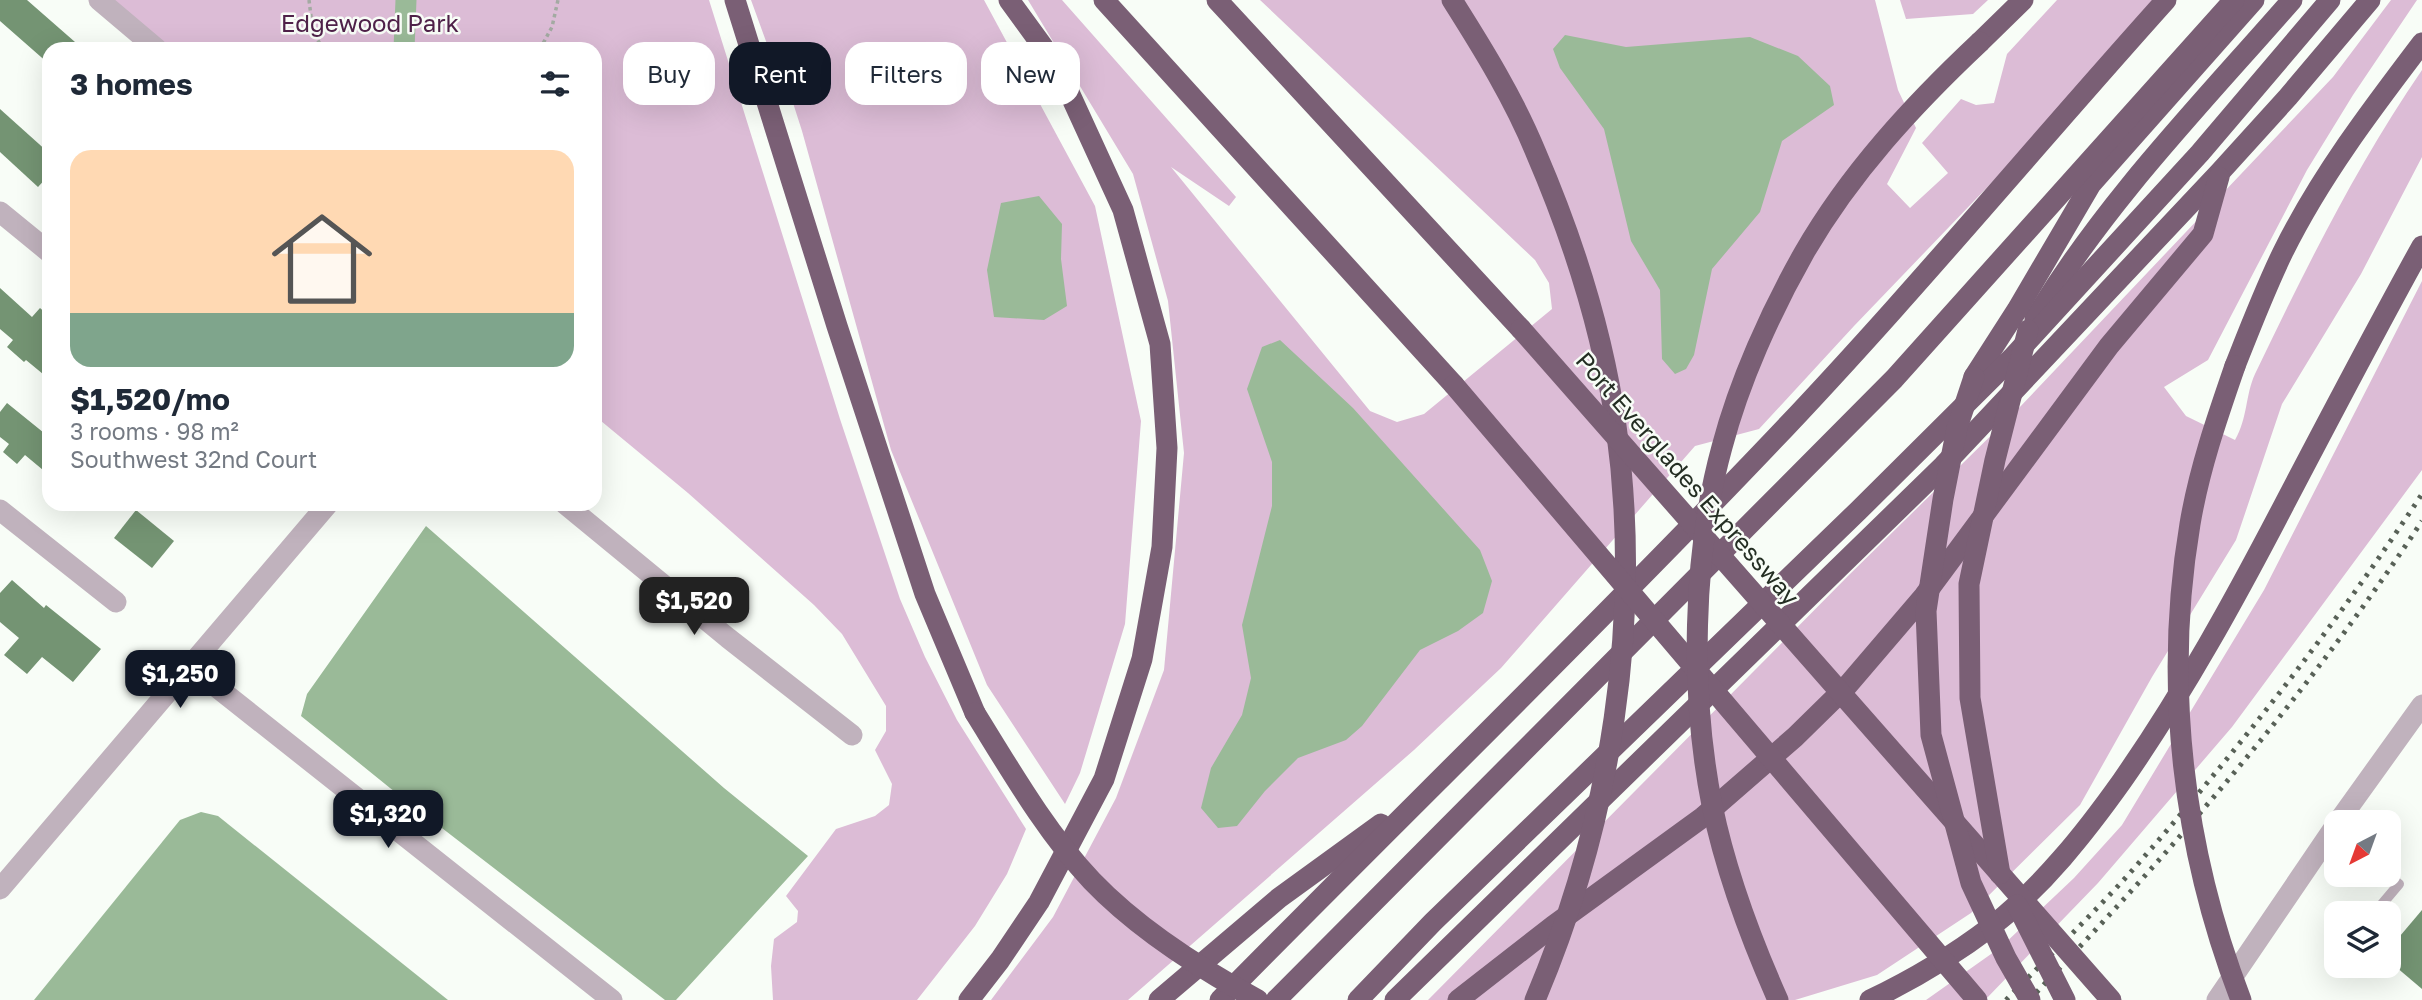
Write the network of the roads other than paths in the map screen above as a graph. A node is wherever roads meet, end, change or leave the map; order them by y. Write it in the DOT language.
graph roads {
  1 [pos="99,0"];
  2 [pos="735,0"];
  3 [pos="1009,0"];
  4 [pos="1104,0"];
  5 [pos="1217,0"];
  6 [pos="1452,0"];
  7 [pos="2023,0"];
  8 [pos="2166,0"];
  9 [pos="2234,0"];
  10 [pos="2254,0"];
  11 [pos="2292,0"];
  12 [pos="2330,0"];
  13 [pos="2370,0"];
  14 [pos="149,42"];
  15 [pos="2422,43"];
  16 [pos="2220,172"];
  17 [pos="0,212"];
  18 [pos="42,246"];
  19 [pos="2422,246"];
  20 [pos="0,510"];
  21 [pos="322,511"];
  22 [pos="574,511"];
  23 [pos="116,602"];
  24 [pos="190,666"];
  25 [pos="2422,705"];
  26 [pos="852,735"];
  27 [pos="1436,783"];
  28 [pos="2347,810"];
  29 [pos="2324,844"];
  30 [pos="2396,887"];
  31 [pos="0,889"];
  32 [pos="2385,901"];
  33 [pos="2219,999"];
  34 [pos="612,1000"];
  35 [pos="969,1000"];
  36 [pos="1159,1000"];
  37 [pos="1220,1000"];
  38 [pos="1258,1000"];
  39 [pos="1276,1000"];
  40 [pos="1358,1000"];
  41 [pos="1395,1000"];
  42 [pos="1458,1000"];
  43 [pos="1535,1000"];
  44 [pos="1778,1000"];
  45 [pos="1870,1000"];
  46 [pos="1976,1000"];
  47 [pos="2030,1000"];
  48 [pos="2065,1000"];
  49 [pos="2110,1000"];
  50 [pos="2241,1000"];
  1 -- 14 [label="street"];
  2 -- 38 [label="highway, bridge"];
  3 -- 35 [label="highway"];
  4 -- 46 [label="highway, bridge"];
  5 -- 49 [label="highway, Port Everglades Expressway, bridge"];
  6 -- 43 [label="highway, bridge"];
  7 -- 44 [label="highway, bridge"];
  8 -- 27 [label="highway"];
  9 -- 39 [label="highway"];
  10 -- 47 [label="highway, bridge"];
  11 -- 48 [label="highway, bridge"];
  12 -- 40 [label="highway"];
  13 -- 16 [label="highway"];
  15 -- 50 [label="highway, bridge"];
  16 -- 41 [label="highway"];
  16 -- 42 [label="highway"];
  17 -- 18 [label="street"];
  19 -- 45 [label="highway"];
  20 -- 23 [label="street"];
  21 -- 24 [label="street"];
  22 -- 26 [label="street"];
  24 -- 31 [label="street"];
  24 -- 34 [label="street"];
  25 -- 28 [label="street"];
  27 -- 36 [label="highway"];
  27 -- 37 [label="highway"];
  29 -- 33 [label="street"];
  30 -- 32 [label="lane"];
}
